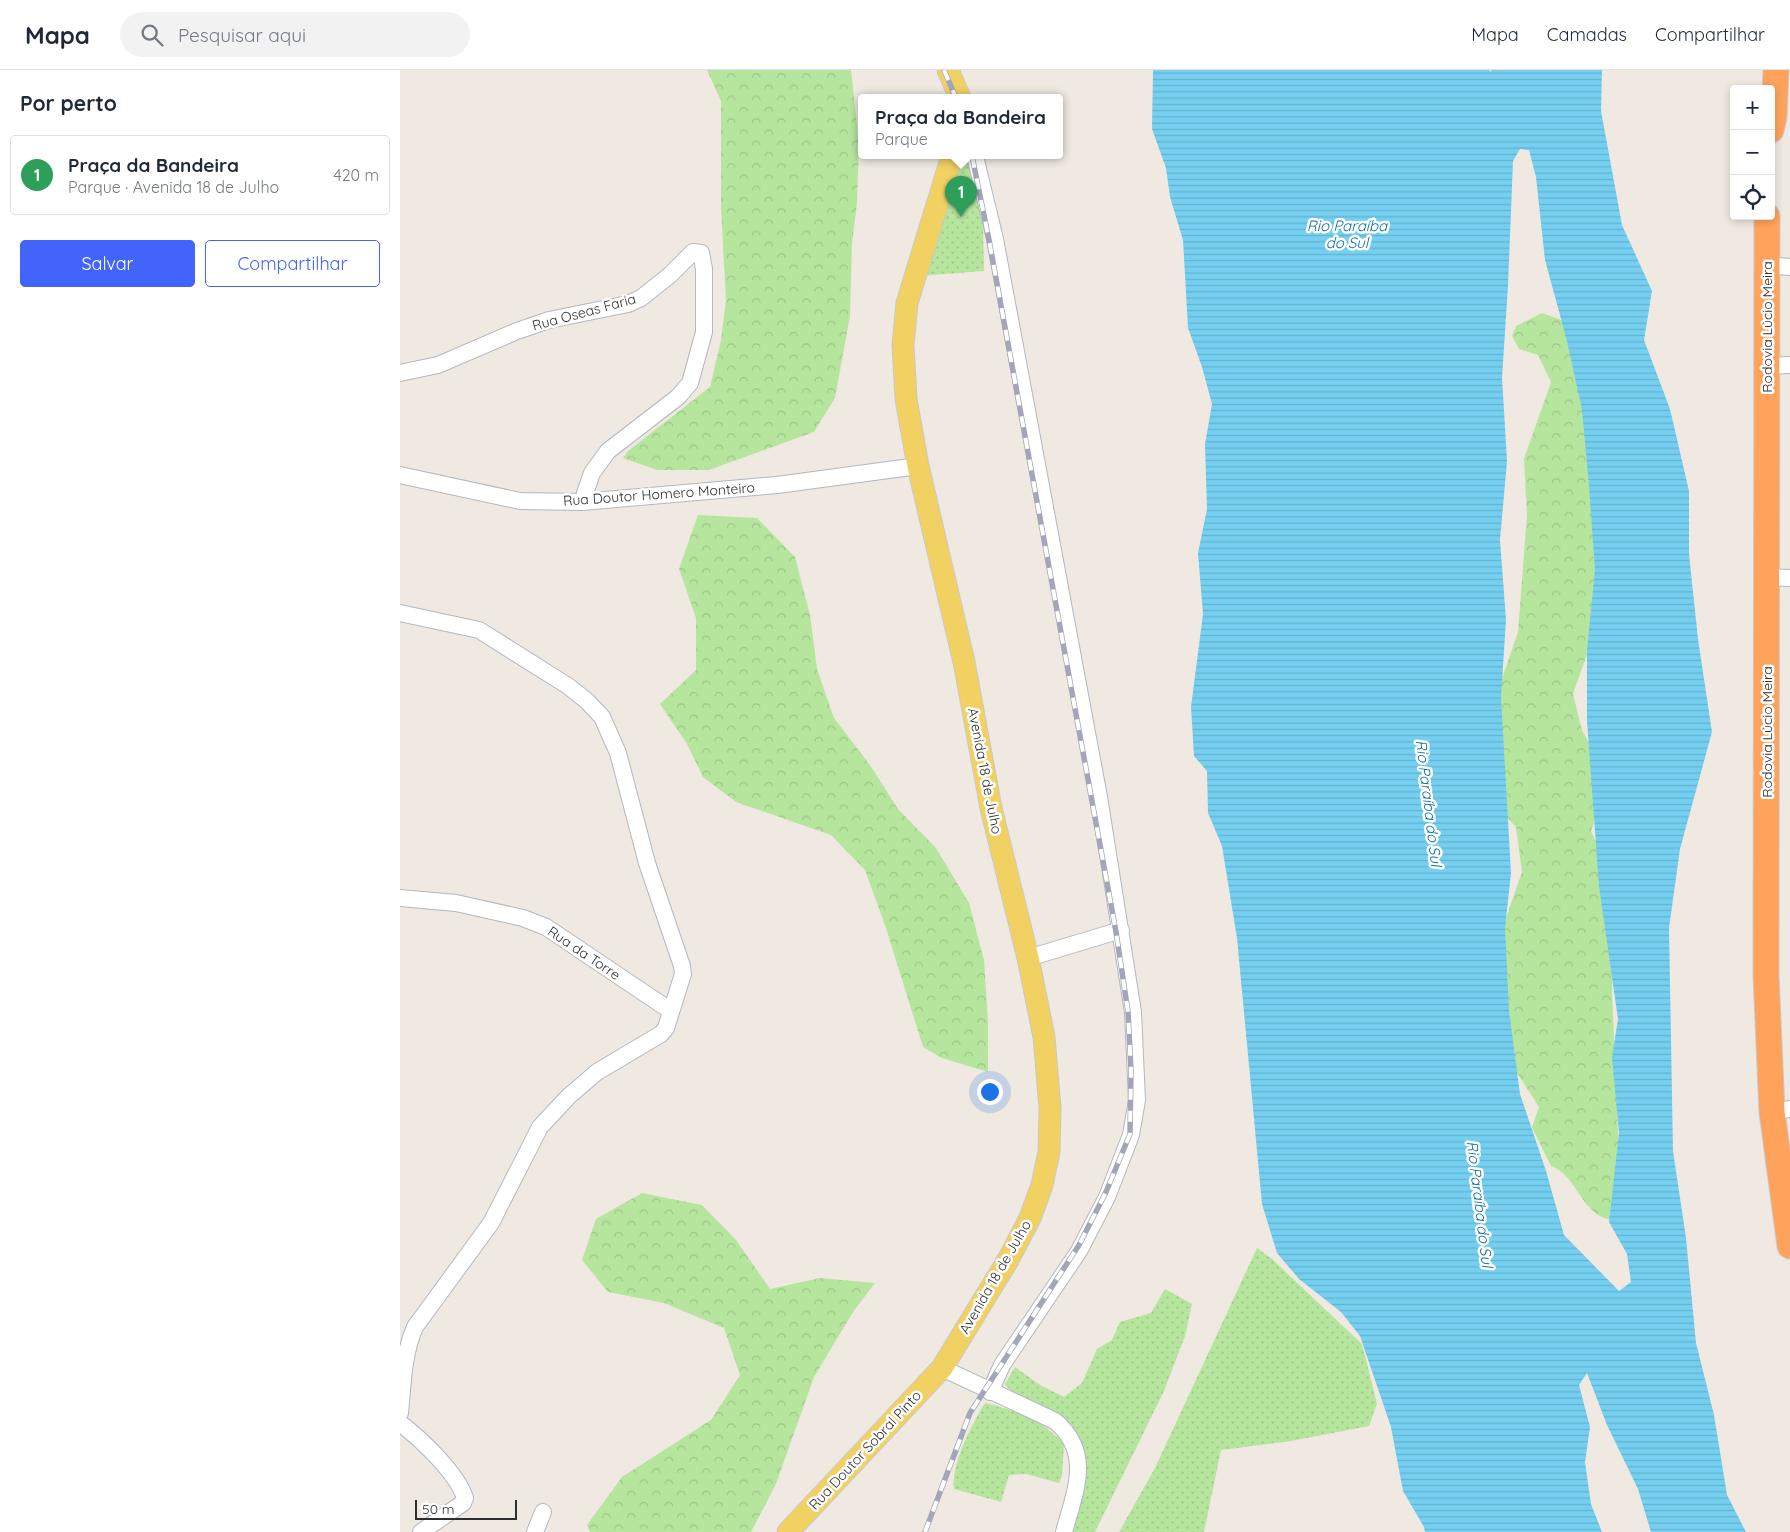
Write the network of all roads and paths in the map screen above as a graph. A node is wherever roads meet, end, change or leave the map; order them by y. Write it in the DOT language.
graph roads {
  1 [pos="948,70"];
  2 [pos="1762,70"];
  3 [pos="1769,70"];
  4 [pos="1776,70"];
  5 [pos="1764,85"];
  6 [pos="1769,85"];
  7 [pos="1775,85"];
  8 [pos="958,94"];
  9 [pos="951,159"];
  10 [pos="976,159"];
  11 [pos="1768,220"];
  12 [pos="1779,266"];
  13 [pos="1778,365"];
  14 [pos="400,373"];
  15 [pos="918,466"];
  16 [pos="400,475"];
  17 [pos="582,502"];
  18 [pos="1779,577"];
  19 [pos="400,613"];
  20 [pos="400,898"];
  21 [pos="1121,930"];
  22 [pos="1028,958"];
  23 [pos="672,1010"];
  24 [pos="1781,1111"];
  25 [pos="1790,1246"];
  26 [pos="942,1368"];
  27 [pos="990,1392"];
  28 [pos="400,1413"];
  29 [pos="400,1423"];
  30 [pos="543,1512"];
  31 [pos="425,1529"];
  32 [pos="535,1532"];
  33 [pos="788,1532"];
  34 [pos="1064,1532"];
  1 -- 8 [label="main road"];
  2 -- 5 [label="highway"];
  3 -- 6 [label="highway"];
  4 -- 7 [label="highway"];
  9 -- 15 [label="main road, Avenida 18 de Julho"];
  10 -- 21 [label="street"];
  11 -- 12 [label="highway, Rodovia Lúcio Meira"];
  12 -- 13 [label="highway, Rodovia Lúcio Meira"];
  13 -- 18 [label="highway, Rodovia Lúcio Meira"];
  14 -- 17 [label="street, Rua Oseas Faria"];
  15 -- 17 [label="street, Rua Doutor Homero Monteiro"];
  15 -- 22 [label="main road, Avenida 18 de Julho"];
  16 -- 17 [label="street, Rua Doutor Homero Monteiro"];
  18 -- 24 [label="highway, Rodovia Lúcio Meira"];
  19 -- 23 [label="street"];
  20 -- 23 [label="street, Rua da Torre"];
  21 -- 22 [label="street"];
  21 -- 27 [label="street"];
  22 -- 26 [label="main road, Avenida 18 de Julho"];
  23 -- 28 [label="street"];
  24 -- 25 [label="highway, Rodovia Lúcio Meira"];
  26 -- 27 [label="street"];
  26 -- 33 [label="main road, Rua Doutor Sobral Pinto"];
  27 -- 34 [label="street"];
  29 -- 31 [label="street"];
  30 -- 32 [label="street"];
}
